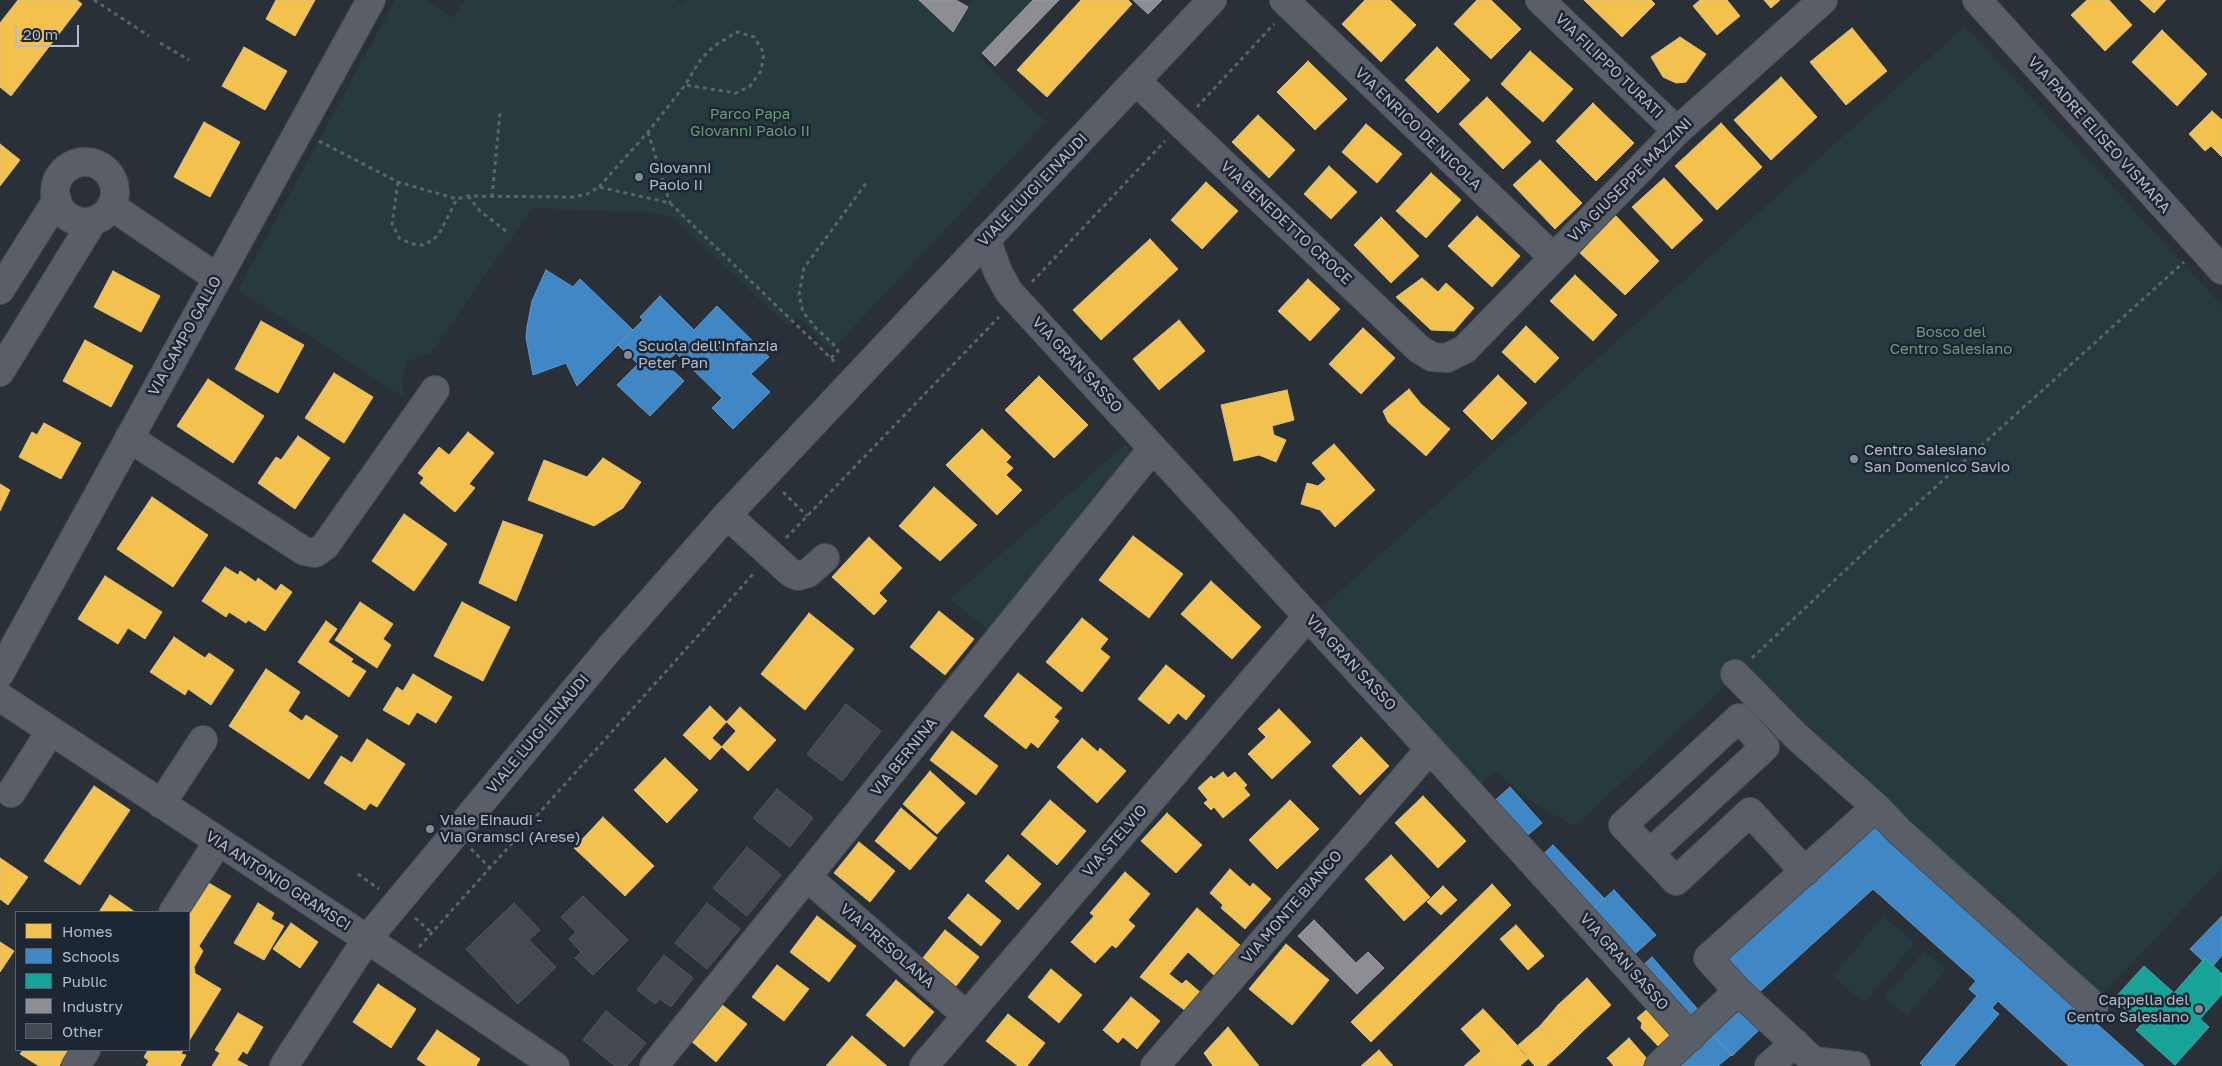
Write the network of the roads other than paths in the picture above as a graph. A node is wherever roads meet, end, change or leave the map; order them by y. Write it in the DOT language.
graph roads {
  1 [pos="371,0"];
  2 [pos="1212,0"];
  3 [pos="1540,0"];
  4 [pos="1823,0"];
  5 [pos="1977,0"];
  6 [pos="1279,12"];
  7 [pos="1136,81"];
  8 [pos="1677,132"];
  9 [pos="57,200"];
  10 [pos="102,213"];
  11 [pos="986,239"];
  12 [pos="1553,257"];
  13 [pos="959,267"];
  14 [pos="2222,270"];
  15 [pos="216,278"];
  16 [pos="0,290"];
  17 [pos="1013,298"];
  18 [pos="1441,358"];
  19 [pos="0,372"];
  20 [pos="435,390"];
  21 [pos="129,438"];
  22 [pos="1153,448"];
  23 [pos="729,518"];
  24 [pos="825,558"];
  25 [pos="1308,616"];
  26 [pos="0,673"];
  27 [pos="1735,674"];
  28 [pos="0,698"];
  29 [pos="50,732"];
  30 [pos="202,740"];
  31 [pos="1430,749"];
  32 [pos="11,793"];
  33 [pos="161,804"];
  34 [pos="1876,808"];
  35 [pos="218,842"];
  36 [pos="1650,853"];
  37 [pos="1805,872"];
  38 [pos="807,877"];
  39 [pos="174,911"];
  40 [pos="367,938"];
  41 [pos="1738,991"];
  42 [pos="2094,1006"];
  43 [pos="966,1015"];
  44 [pos="1691,1037"];
  45 [pos="1795,1042"];
  46 [pos="85,1051"];
  47 [pos="1817,1064"];
  48 [pos="76,1066"];
  49 [pos="284,1066"];
  50 [pos="555,1066"];
  51 [pos="654,1066"];
  52 [pos="924,1066"];
  53 [pos="1154,1066"];
  54 [pos="1659,1066"];
  55 [pos="1769,1066"];
  56 [pos="1856,1066"];
  1 -- 15 [label="street, VIA CAMPO GALLO"];
  2 -- 7 [label="street, VIALE LUIGI EINAUDI"];
  3 -- 8 [label="street, VIA FILIPPO TURATI"];
  4 -- 8 [label="street, VIA GIUSEPPE MAZZINI"];
  5 -- 14 [label="street, VIA PADRE ELISEO VISMARA"];
  6 -- 12 [label="street, VIA ENRICO DE NICOLA"];
  7 -- 11 [label="street, VIALE LUIGI EINAUDI"];
  7 -- 18 [label="street, VIA BENEDETTO CROCE"];
  8 -- 12 [label="street, VIA GIUSEPPE MAZZINI"];
  9 -- 10 [label="street"];
  9 -- 10 [label="street"];
  9 -- 16 [label="street"];
  10 -- 15 [label="street"];
  10 -- 19 [label="street"];
  11 -- 13 [label="street, VIALE LUIGI EINAUDI"];
  11 -- 17 [label="street, VIA GRAN SASSO"];
  12 -- 18 [label="street, VIA GIUSEPPE MAZZINI"];
  13 -- 17 [label="street, VIA GRAN SASSO"];
  13 -- 23 [label="street, VIALE LUIGI EINAUDI"];
  15 -- 21 [label="street, VIA CAMPO GALLO"];
  17 -- 22 [label="street, VIA GRAN SASSO"];
  20 -- 21 [label="street"];
  21 -- 26 [label="street, VIA CAMPO GALLO"];
  22 -- 25 [label="street, VIA GRAN SASSO"];
  22 -- 38 [label="street, VIA BERNINA"];
  23 -- 24 [label="street"];
  23 -- 40 [label="street, VIALE LUIGI EINAUDI"];
  25 -- 31 [label="street, VIA GRAN SASSO"];
  25 -- 43 [label="street, VIA STELVIO"];
  27 -- 34 [label="street"];
  28 -- 29 [label="street, VIA ANTONIO GRAMSCI"];
  29 -- 32 [label="street"];
  29 -- 33 [label="street, VIA ANTONIO GRAMSCI"];
  30 -- 33 [label="street"];
  31 -- 44 [label="street, VIA GRAN SASSO"];
  31 -- 53 [label="street, VIA MONTE BIANCO"];
  33 -- 35 [label="street, VIA ANTONIO GRAMSCI"];
  34 -- 37 [label="street"];
  34 -- 42 [label="street"];
  35 -- 39 [label="street"];
  35 -- 40 [label="street, VIA ANTONIO GRAMSCI"];
  36 -- 36 [label="street"];
  36 -- 37 [label="street"];
  37 -- 41 [label="street"];
  38 -- 43 [label="street, VIA PRESOLANA"];
  38 -- 51 [label="street, VIA BERNINA"];
  40 -- 49 [label="street, VIALE LUIGI EINAUDI"];
  40 -- 50 [label="street, VIA ANTONIO GRAMSCI"];
  41 -- 44 [label="street"];
  41 -- 45 [label="street"];
  43 -- 52 [label="street, VIA STELVIO"];
  44 -- 54 [label="street"];
  45 -- 47 [label="street"];
  45 -- 55 [label="street"];
  46 -- 48 [label="street"];
  47 -- 56 [label="street"];
}
